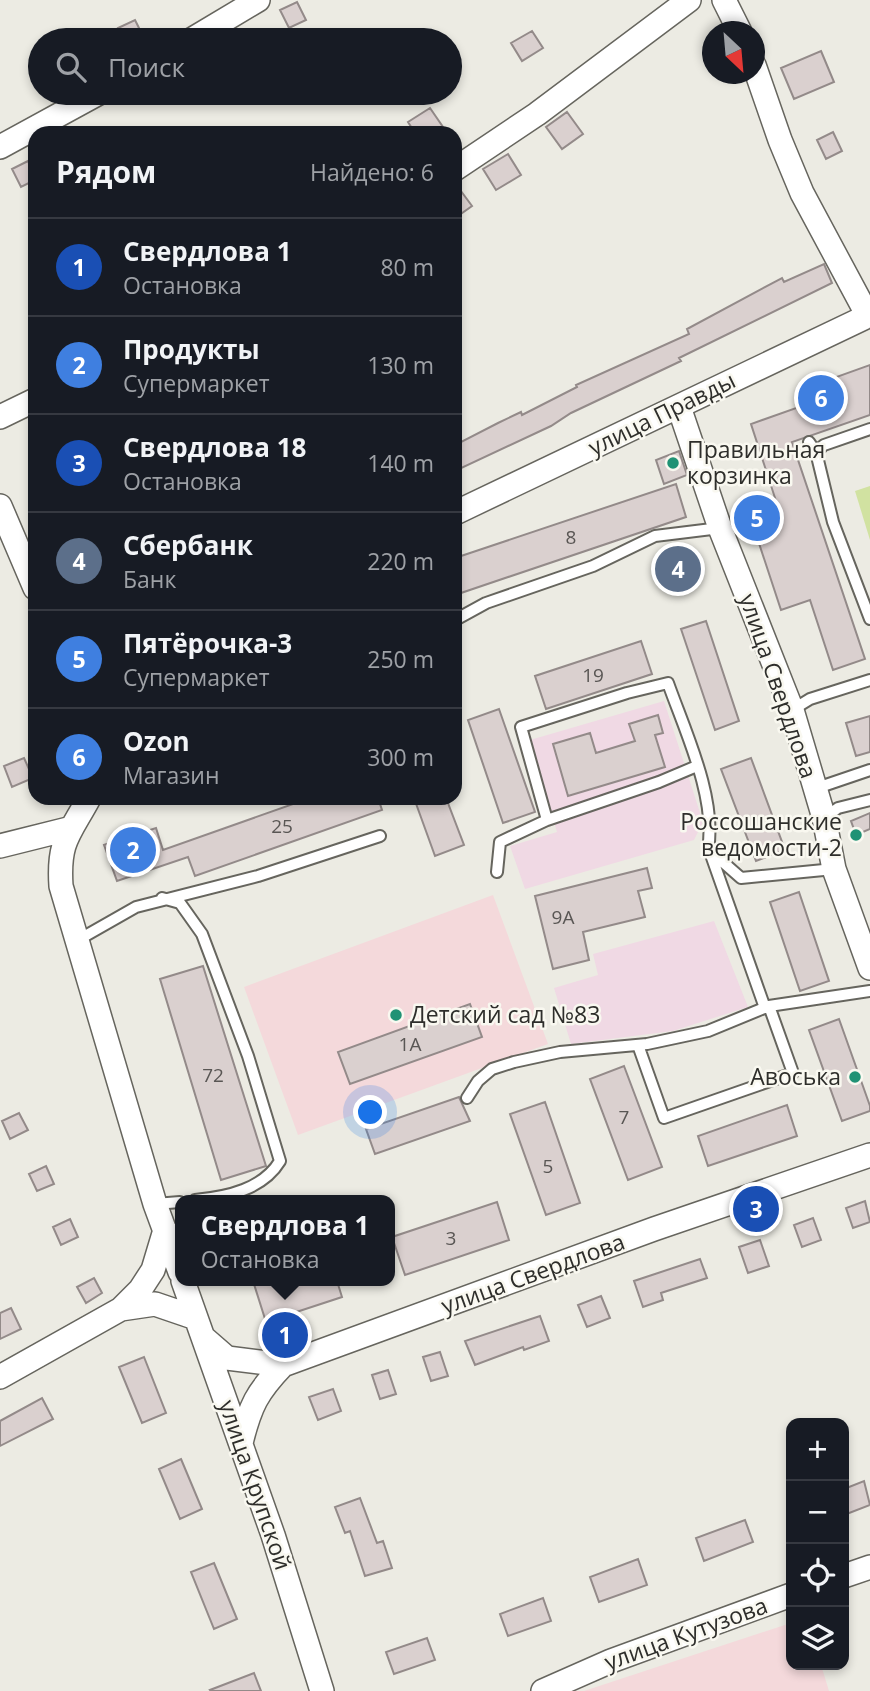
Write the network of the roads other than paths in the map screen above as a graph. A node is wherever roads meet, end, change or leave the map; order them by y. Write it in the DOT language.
graph roads {
  1 [pos="258,0"];
  2 [pos="689,0"];
  3 [pos="724,0"];
  4 [pos="734,21"];
  5 [pos="211,28"];
  6 [pos="761,84"];
  7 [pos="77,105"];
  8 [pos="38,126"];
  9 [pos="28,132"];
  10 [pos="0,147"];
  11 [pos="462,164"];
  12 [pos="869,315"];
  13 [pos="28,403"];
  14 [pos="679,407"];
  15 [pos="0,417"];
  16 [pos="870,429"];
  17 [pos="809,442"];
  18 [pos="817,452"];
  19 [pos="0,506"];
  20 [pos="462,510"];
  21 [pos="720,528"];
  22 [pos="28,572"];
  23 [pos="462,616"];
  24 [pos="870,619"];
  25 [pos="870,680"];
  26 [pos="792,710"];
  27 [pos="697,766"];
  28 [pos="870,770"];
  29 [pos="814,789"];
  30 [pos="870,800"];
  31 [pos="84,805"];
  32 [pos="824,818"];
  33 [pos="547,820"];
  34 [pos="68,829"];
  35 [pos="380,836"];
  36 [pos="0,846"];
  37 [pos="708,849"];
  38 [pos="834,869"];
  39 [pos="497,872"];
  40 [pos="162,898"];
  41 [pos="78,940"];
  42 [pos="870,968"];
  43 [pos="870,991"];
  44 [pos="767,1007"];
  45 [pos="638,1045"];
  46 [pos="467,1098"];
  47 [pos="870,1155"];
  48 [pos="229,1195"];
  49 [pos="175,1202"];
  50 [pos="155,1204"];
  51 [pos="165,1230"];
  52 [pos="175,1258"];
  53 [pos="185,1286"];
  54 [pos="121,1309"];
  55 [pos="200,1328"];
  56 [pos="283,1365"];
  57 [pos="0,1377"];
  58 [pos="241,1443"];
  59 [pos="870,1567"];
  60 [pos="849,1574"];
  61 [pos="786,1597"];
  62 [pos="321,1691"];
  63 [pos="543,1691"];
  1 -- 5 [label="street"];
  2 -- 11 [label="street"];
  3 -- 4 [label="street"];
  6 -- 12 [label="street"];
  7 -- 8 [label="street"];
  9 -- 10 [label="street"];
  12 -- 14 [label="street, улица Правды"];
  13 -- 15 [label="street"];
  14 -- 20 [label="street, улица Правды"];
  14 -- 21 [label="street, улица Свердлова"];
  16 -- 18 [label="lane"];
  17 -- 18 [label="lane"];
  18 -- 24 [label="lane"];
  19 -- 22 [label="street"];
  21 -- 23 [label="lane"];
  21 -- 26 [label="street, улица Свердлова"];
  25 -- 26 [label="lane"];
  26 -- 29 [label="street, улица Свердлова"];
  27 -- 33 [label="lane"];
  27 -- 33 [label="lane"];
  27 -- 37 [label="lane"];
  28 -- 29 [label="lane"];
  29 -- 32 [label="street, улица Свердлова"];
  30 -- 32 [label="lane"];
  31 -- 34 [label="street"];
  32 -- 38 [label="street, улица Свердлова"];
  33 -- 39 [label="lane"];
  34 -- 36 [label="street"];
  34 -- 41 [label="street"];
  35 -- 40 [label="lane"];
  37 -- 38 [label="lane"];
  37 -- 44 [label="lane"];
  38 -- 42 [label="street, улица Свердлова"];
  40 -- 41 [label="lane"];
  40 -- 48 [label="lane"];
  41 -- 50 [label="street"];
  43 -- 44 [label="lane"];
  44 -- 45 [label="lane"];
  44 -- 45 [label="lane"];
  45 -- 46 [label="lane"];
  47 -- 56 [label="street, улица Свердлова"];
  49 -- 50 [label="lane"];
  50 -- 51 [label="street"];
  51 -- 52 [label="street"];
  51 -- 54 [label="street"];
  53 -- 55 [label="street, улица Крупской"];
  54 -- 55 [label="street"];
  54 -- 57 [label="street"];
  55 -- 56 [label="street"];
  55 -- 58 [label="street, улица Крупской"];
  56 -- 58 [label="street, улица Свердлова"];
  58 -- 62 [label="street, улица Крупской"];
  59 -- 60 [label="street"];
  61 -- 63 [label="street, улица Кутузова"];
}
